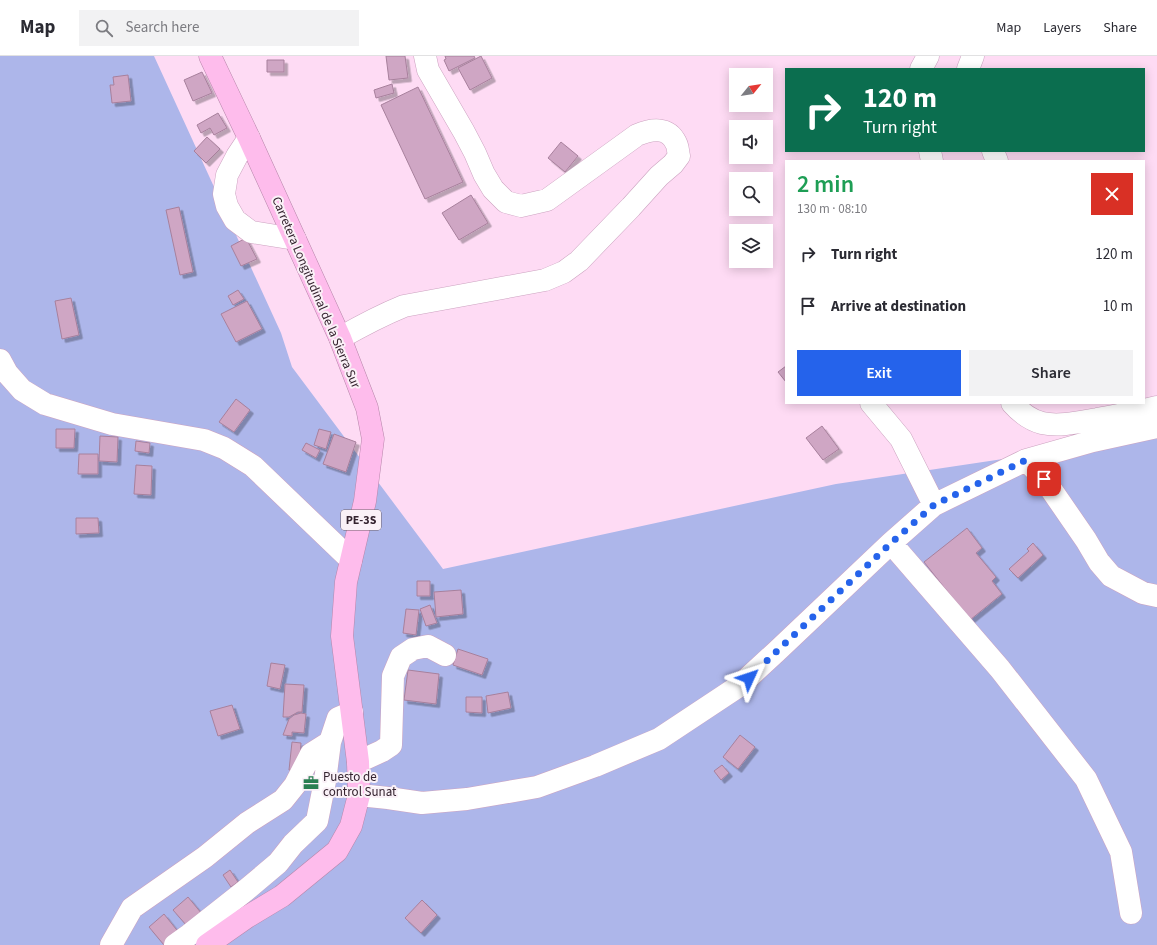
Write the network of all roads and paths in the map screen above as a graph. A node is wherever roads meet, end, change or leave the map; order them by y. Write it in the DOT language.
graph roads {
  1 [pos="211,56"];
  2 [pos="425,56"];
  3 [pos="928,56"];
  4 [pos="973,56"];
  5 [pos="922,68"];
  6 [pos="968,68"];
  7 [pos="249,138"];
  8 [pos="295,239"];
  9 [pos="340,338"];
  10 [pos="0,360"];
  11 [pos="872,404"];
  12 [pos="1013,404"];
  13 [pos="1157,407"];
  14 [pos="1157,427"];
  15 [pos="1026,460"];
  16 [pos="934,505"];
  17 [pos="891,543"];
  18 [pos="351,560"];
  19 [pos="1157,596"];
  20 [pos="445,655"];
  21 [pos="352,712"];
  22 [pos="330,742"];
  23 [pos="358,762"];
  24 [pos="359,795"];
  25 [pos="1130,913"];
  26 [pos="111,945"];
  27 [pos="175,945"];
  28 [pos="207,945"];
  1 -- 7 [label="highway, Carretera Longitudinal de la Sierra Sur / PE-3S"];
  2 -- 9 [label="street"];
  3 -- 5 [label="street"];
  4 -- 6 [label="street"];
  7 -- 8 [label="highway, Carretera Longitudinal de la Sierra Sur / PE-3S"];
  7 -- 8 [label="street"];
  8 -- 9 [label="highway, Carretera Longitudinal de la Sierra Sur / PE-3S"];
  9 -- 18 [label="highway, Carretera Longitudinal de la Sierra Sur / PE-3S"];
  10 -- 18 [label="street"];
  11 -- 16 [label="street"];
  12 -- 13 [label="street"];
  14 -- 15 [label="street"];
  15 -- 16 [label="street"];
  15 -- 19 [label="street"];
  16 -- 17 [label="street"];
  17 -- 24 [label="street"];
  17 -- 25 [label="street"];
  18 -- 21 [label="highway, Carretera Longitudinal de la Sierra Sur / PE-3S"];
  20 -- 23 [label="street"];
  21 -- 22 [label="street"];
  21 -- 23 [label="highway, Carretera Longitudinal de la Sierra Sur / PE-3S"];
  22 -- 26 [label="street"];
  22 -- 27 [label="street"];
  23 -- 24 [label="highway, Carretera Longitudinal de la Sierra Sur / PE-3S"];
  24 -- 28 [label="highway, Carretera Longitudinal de la Sierra Sur / PE-3S"];
}
